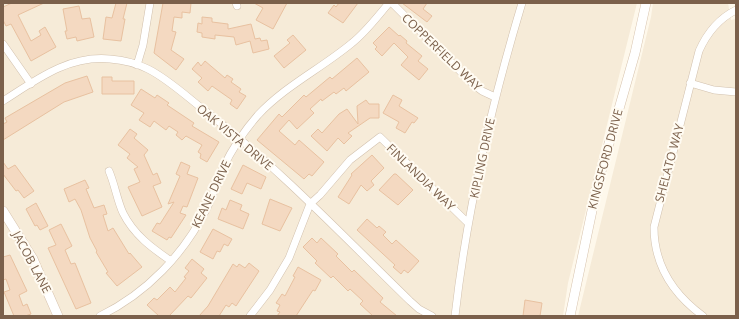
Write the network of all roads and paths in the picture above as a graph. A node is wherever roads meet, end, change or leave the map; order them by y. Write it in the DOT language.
graph roads {
  1 [pos="150,3"];
  2 [pos="390,3"];
  3 [pos="522,3"];
  4 [pos="646,3"];
  5 [pos="736,10"];
  6 [pos="3,44"];
  7 [pos="137,65"];
  8 [pos="690,83"];
  9 [pos="31,84"];
  10 [pos="736,92"];
  11 [pos="495,97"];
  12 [pos="3,101"];
  13 [pos="240,138"];
  14 [pos="109,171"];
  15 [pos="310,204"];
  16 [pos="3,210"];
  17 [pos="468,223"];
  18 [pos="171,261"];
  19 [pos="58,316"];
  20 [pos="100,316"];
  21 [pos="250,316"];
  22 [pos="432,316"];
  23 [pos="455,316"];
  24 [pos="570,316"];
  25 [pos="703,316"];
  1 -- 7 [label="street"];
  2 -- 11 [label="street, COPPERFIELD WAY"];
  2 -- 13 [label="street, KEANE DRIVE"];
  3 -- 11 [label="street, KIPLING DRIVE"];
  4 -- 24 [label="street, KINGSFORD DRIVE"];
  5 -- 8 [label="street, SHELATO WAY"];
  6 -- 9 [label="street"];
  7 -- 9 [label="street, OAK VISTA DRIVE"];
  7 -- 13 [label="street, OAK VISTA DRIVE"];
  8 -- 10 [label="street"];
  8 -- 25 [label="street, SHELATO WAY"];
  9 -- 12 [label="street, OAK VISTA DRIVE"];
  11 -- 17 [label="street, KIPLING DRIVE"];
  13 -- 15 [label="street, OAK VISTA DRIVE"];
  13 -- 18 [label="street, KEANE DRIVE"];
  14 -- 18 [label="street"];
  15 -- 17 [label="street, FINLANDIA WAY"];
  15 -- 21 [label="street, FINLANDIA WAY"];
  15 -- 22 [label="street, OAK VISTA DRIVE"];
  16 -- 19 [label="street, JACOB LANE"];
  17 -- 23 [label="street, KIPLING DRIVE"];
  18 -- 20 [label="street, KEANE DRIVE"];
}
